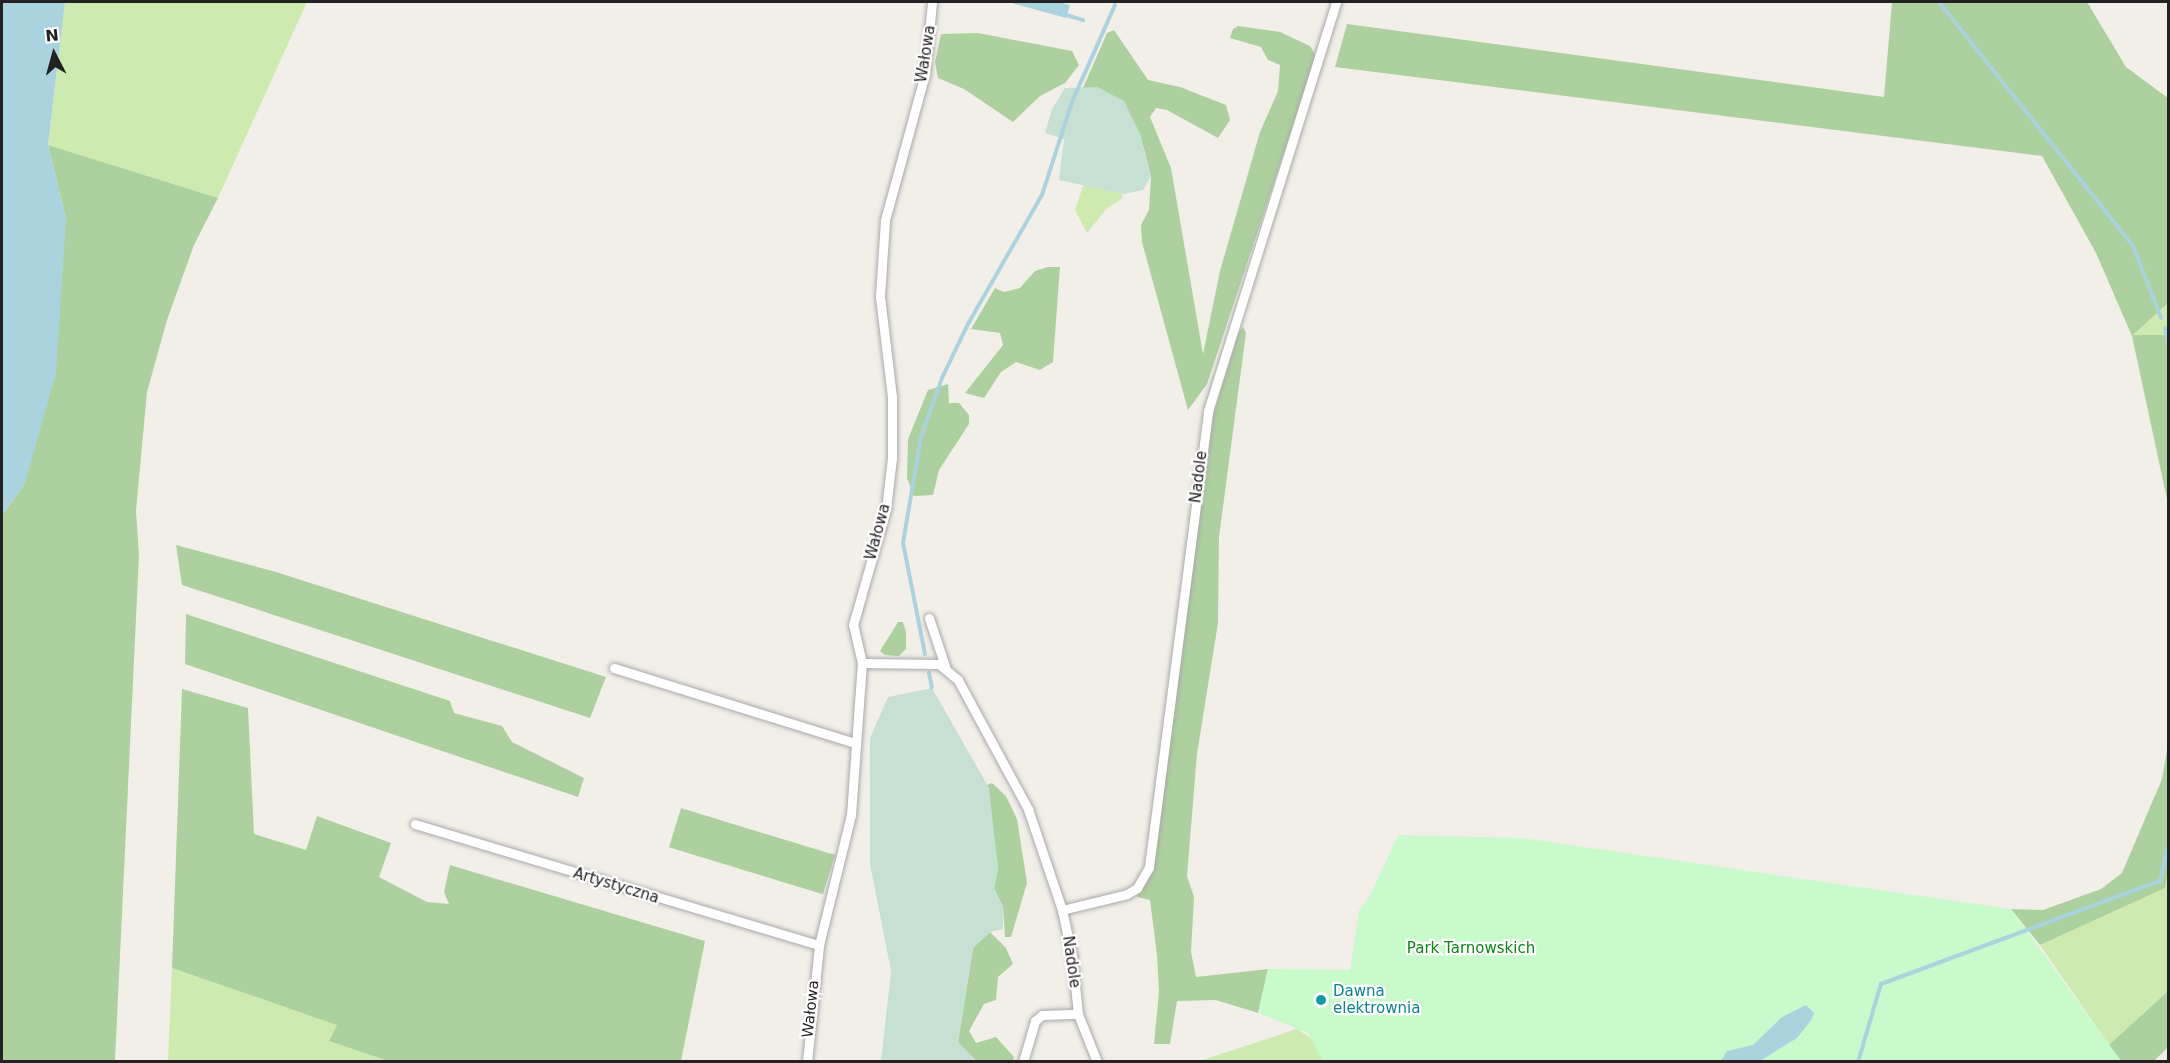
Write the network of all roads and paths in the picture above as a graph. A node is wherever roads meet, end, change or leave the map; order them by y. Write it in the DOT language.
graph roads {
  1 [pos="932,2"];
  2 [pos="1336,2"];
  3 [pos="929,618"];
  4 [pos="862,663"];
  5 [pos="945,666"];
  6 [pos="614,668"];
  7 [pos="855,742"];
  8 [pos="415,824"];
  9 [pos="1062,910"];
  10 [pos="819,945"];
  11 [pos="1078,1014"];
  12 [pos="807,1062"];
  13 [pos="1023,1062"];
  14 [pos="1097,1062"];
  1 -- 4 [label="street, Wałowa"];
  2 -- 9 [label="street, Nadole"];
  3 -- 5 [label="street, Nadole"];
  4 -- 5 [label="street"];
  4 -- 7 [label="street, Wałowa"];
  5 -- 9 [label="street, Nadole"];
  6 -- 7 [label="street"];
  7 -- 10 [label="street, Wałowa"];
  8 -- 10 [label="street, Artystyczna"];
  9 -- 11 [label="street, Nadole"];
  10 -- 12 [label="street, Wałowa"];
  11 -- 13 [label="street"];
  11 -- 14 [label="street, Nadole"];
}
